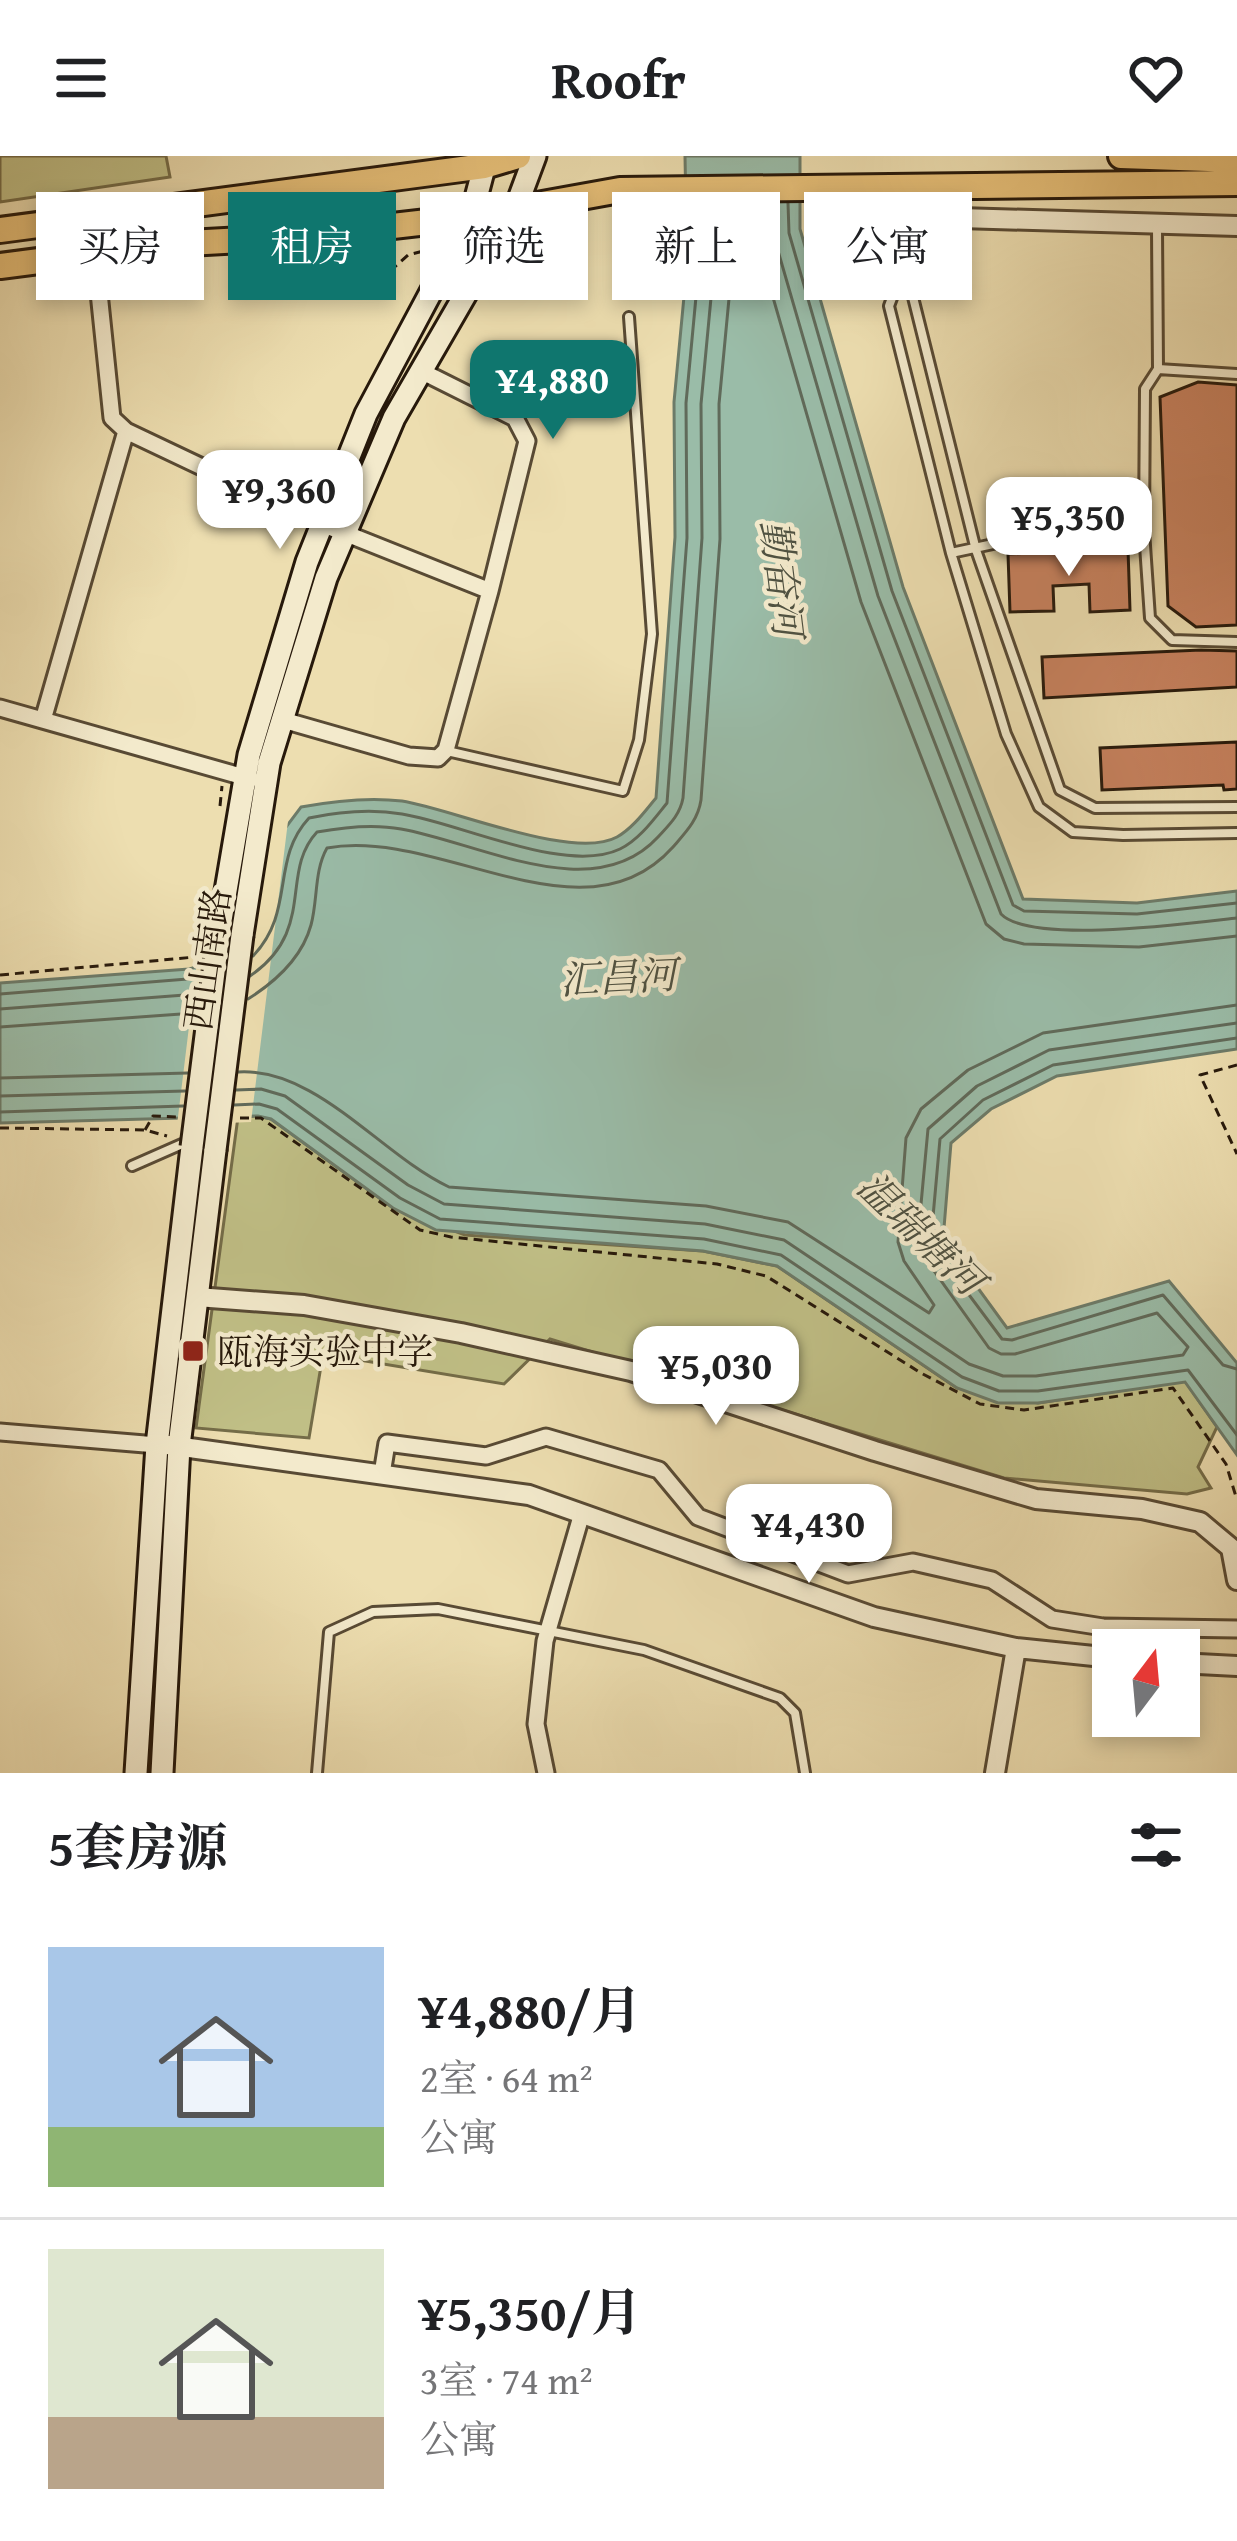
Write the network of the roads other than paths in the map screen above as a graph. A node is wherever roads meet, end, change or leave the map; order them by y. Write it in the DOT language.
graph roads {
  1 [pos="518,156"];
  2 [pos="535,156"];
  3 [pos="1121,156"];
  4 [pos="1228,159"];
  5 [pos="486,161"];
  6 [pos="1237,183"];
  7 [pos="837,186"];
  8 [pos="478,192"];
  9 [pos="522,192"];
  10 [pos="848,192"];
  11 [pos="588,195"];
  12 [pos="972,218"];
  13 [pos="1157,222"];
  14 [pos="420,223"];
  15 [pos="1237,226"];
  16 [pos="0,230"];
  17 [pos="204,242"];
  18 [pos="36,261"];
  19 [pos="0,266"];
  20 [pos="100,300"];
  21 [pos="427,300"];
  22 [pos="462,300"];
  23 [pos="891,300"];
  24 [pos="913,300"];
  25 [pos="629,317"];
  26 [pos="1158,369"];
  27 [pos="421,371"];
  28 [pos="1237,374"];
  29 [pos="126,431"];
  30 [pos="322,524"];
  31 [pos="1144,531"];
  32 [pos="345,533"];
  33 [pos="976,550"];
  34 [pos="950,553"];
  35 [pos="490,591"];
  36 [pos="1237,642"];
  37 [pos="0,708"];
  38 [pos="43,720"];
  39 [pos="283,720"];
  40 [pos="446,750"];
  41 [pos="245,777"];
  42 [pos="1237,807"];
  43 [pos="1237,833"];
  44 [pos="196,1147"];
  45 [pos="132,1166"];
  46 [pos="197,1297"];
  47 [pos="0,1432"];
  48 [pos="168,1445"];
  49 [pos="382,1474"];
  50 [pos="582,1513"];
  51 [pos="1237,1580"];
  52 [pos="1237,1629"];
  53 [pos="548,1630"];
  54 [pos="1016,1648"];
  55 [pos="1092,1656"];
  56 [pos="1200,1664"];
  57 [pos="1237,1666"];
  58 [pos="136,1773"];
  59 [pos="162,1773"];
  60 [pos="316,1773"];
  61 [pos="546,1773"];
  62 [pos="805,1773"];
  63 [pos="994,1773"];
  1 -- 5 [label="main road"];
  2 -- 9 [label="main road, 西山南路"];
  3 -- 4 [label="main road"];
  5 -- 8 [label="main road, 西山南路"];
  5 -- 16 [label="main road"];
  6 -- 7 [label="main road"];
  7 -- 10 [label="street"];
  7 -- 11 [label="main road"];
  12 -- 13 [label="street"];
  13 -- 15 [label="street"];
  13 -- 26 [label="lane"];
  14 -- 17 [label="main road"];
  18 -- 19 [label="main road"];
  20 -- 29 [label="street"];
  21 -- 30 [label="main road, 西山南路"];
  22 -- 27 [label="main road, 西山南路"];
  23 -- 34 [label="lane"];
  24 -- 33 [label="lane"];
  25 -- 40 [label="lane"];
  26 -- 28 [label="lane"];
  26 -- 31 [label="lane"];
  27 -- 32 [label="main road, 西山南路"];
  27 -- 35 [label="street"];
  29 -- 30 [label="street"];
  29 -- 38 [label="street"];
  30 -- 32 [label="street"];
  30 -- 41 [label="main road, 西山南路"];
  31 -- 33 [label="lane"];
  31 -- 36 [label="lane"];
  32 -- 35 [label="street"];
  32 -- 39 [label="main road, 西山南路"];
  33 -- 34 [label="lane"];
  33 -- 42 [label="lane"];
  34 -- 43 [label="lane"];
  35 -- 40 [label="street"];
  37 -- 38 [label="street"];
  38 -- 41 [label="street"];
  39 -- 40 [label="street"];
  39 -- 41 [label="main road, 西山南路"];
  41 -- 44 [label="main road, 西山南路, bridge"];
  44 -- 45 [label="lane"];
  44 -- 46 [label="main road, 西山南路"];
  44 -- 48 [label="main road, 西山南路"];
  46 -- 48 [label="main road, 西山南路"];
  46 -- 51 [label="street"];
  47 -- 48 [label="street"];
  48 -- 49 [label="street"];
  48 -- 58 [label="main road, 西山南路"];
  48 -- 59 [label="main road, 西山南路"];
  49 -- 50 [label="street"];
  49 -- 52 [label="street"];
  50 -- 53 [label="street"];
  50 -- 54 [label="street"];
  53 -- 60 [label="lane"];
  53 -- 61 [label="street"];
  53 -- 62 [label="lane"];
  54 -- 55 [label="street"];
  54 -- 63 [label="street"];
  56 -- 57 [label="street"];
}
